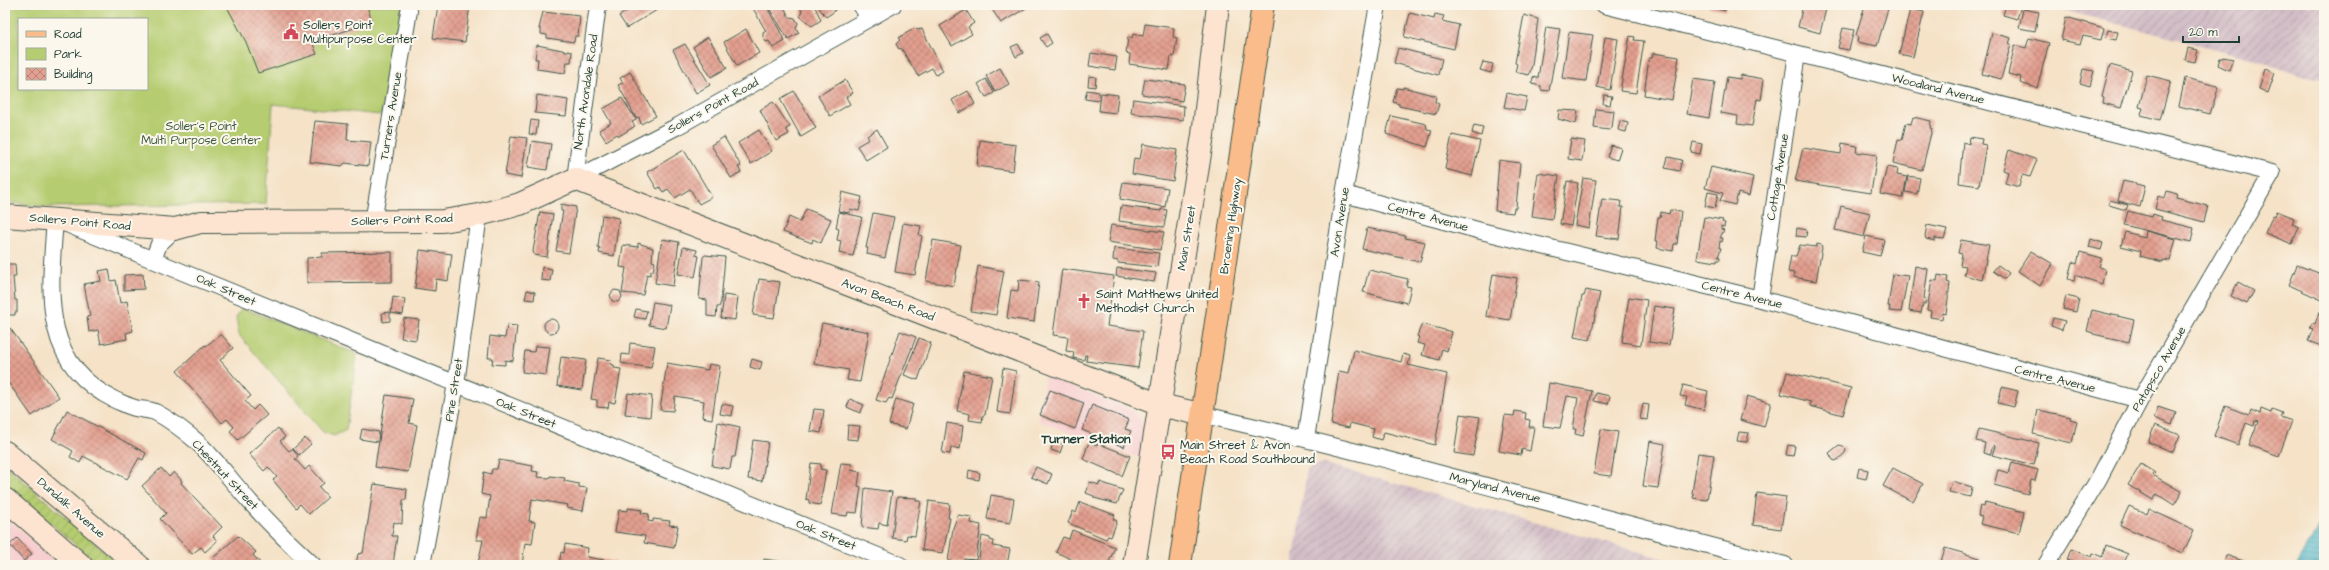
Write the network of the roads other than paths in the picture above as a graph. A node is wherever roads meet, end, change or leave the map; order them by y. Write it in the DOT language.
graph roads {
  1 [pos="598,5"];
  2 [pos="893,5"];
  3 [pos="1218,5"];
  4 [pos="1263,5"];
  5 [pos="1378,5"];
  6 [pos="1604,5"];
  7 [pos="409,11"];
  8 [pos="865,12"];
  9 [pos="1797,54"];
  10 [pos="2272,173"];
  11 [pos="575,179"];
  12 [pos="1344,194"];
  13 [pos="479,215"];
  14 [pos="5,216"];
  15 [pos="55,219"];
  16 [pos="374,222"];
  17 [pos="175,230"];
  18 [pos="153,260"];
  19 [pos="1760,299"];
  20 [pos="456,384"];
  21 [pos="2140,400"];
  22 [pos="1160,405"];
  23 [pos="1204,415"];
  24 [pos="1306,439"];
  25 [pos="5,452"];
  26 [pos="5,499"];
  27 [pos="81,565"];
  28 [pos="138,565"];
  29 [pos="313,565"];
  30 [pos="422,565"];
  31 [pos="900,565"];
  32 [pos="1134,565"];
  33 [pos="1180,565"];
  34 [pos="1785,565"];
  35 [pos="2046,565"];
  1 -- 11 [label="street, North Avondale Road"];
  2 -- 8 [label="street, Sollers Point Road"];
  3 -- 22 [label="street, Main Street"];
  4 -- 23 [label="main road, Broening Highway"];
  5 -- 12 [label="street, Avon Avenue"];
  6 -- 9 [label="street, Woodland Avenue"];
  7 -- 16 [label="street, Turners Avenue"];
  8 -- 11 [label="street, Sollers Point Road"];
  9 -- 10 [label="street, Woodland Avenue"];
  9 -- 19 [label="street, Cottage Avenue"];
  10 -- 21 [label="street, Patapsco Avenue"];
  11 -- 13 [label="street, Sollers Point Road"];
  11 -- 22 [label="street, Avon Beach Road"];
  12 -- 19 [label="street, Centre Avenue"];
  12 -- 24 [label="street, Avon Avenue"];
  13 -- 16 [label="street, Sollers Point Road"];
  13 -- 20 [label="street, Pine Street"];
  14 -- 15 [label="street, Sollers Point Road"];
  15 -- 17 [label="street, Sollers Point Road"];
  15 -- 18 [label="street, Oak Street"];
  15 -- 29 [label="street, Chestnut Street"];
  16 -- 17 [label="street, Sollers Point Road"];
  17 -- 18 [label="street"];
  18 -- 20 [label="street, Oak Street"];
  19 -- 21 [label="street, Centre Avenue"];
  20 -- 30 [label="street, Pine Street"];
  20 -- 31 [label="street, Oak Street"];
  21 -- 35 [label="street, Patapsco Avenue"];
  22 -- 23 [label="street, Avon Beach Road"];
  22 -- 32 [label="street, Main Street"];
  23 -- 24 [label="street, Maryland Avenue"];
  23 -- 33 [label="main road, Broening Highway"];
  24 -- 34 [label="street, Maryland Avenue"];
  25 -- 28 [label="street, Dundalk Avenue"];
  26 -- 27 [label="street"];
}
